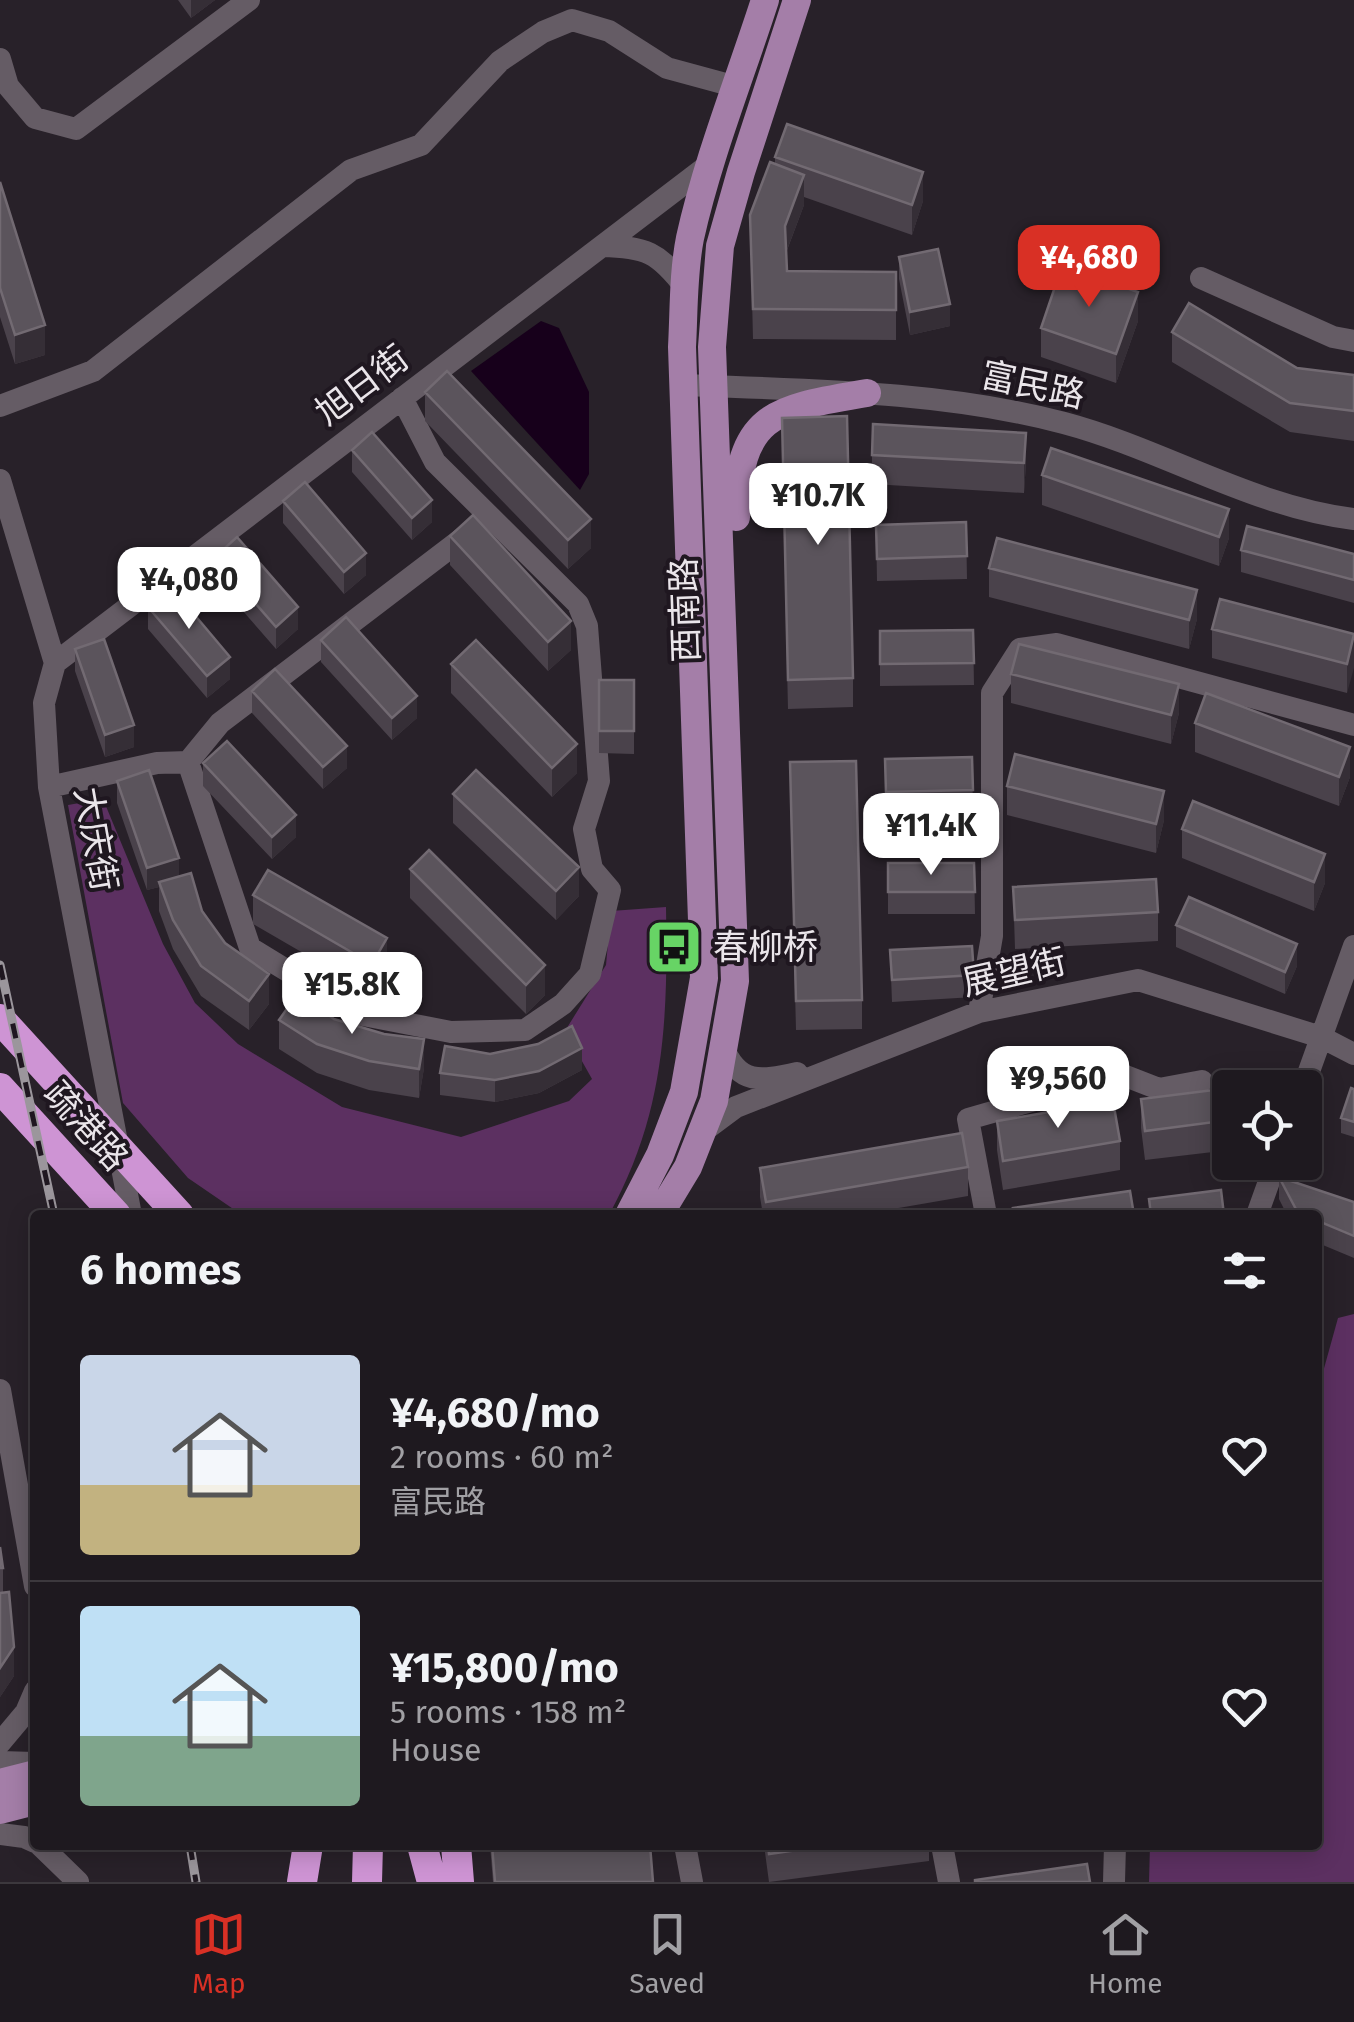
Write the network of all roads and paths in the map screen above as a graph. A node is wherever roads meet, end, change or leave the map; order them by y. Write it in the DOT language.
graph roads {
  1 [pos="250,0"];
  2 [pos="765,0"];
  3 [pos="797,0"];
  4 [pos="0,59"];
  5 [pos="737,87"];
  6 [pos="712,162"];
  7 [pos="602,246"];
  8 [pos="1201,278"];
  9 [pos="685,287"];
  10 [pos="1354,341"];
  11 [pos="684,385"];
  12 [pos="714,386"];
  13 [pos="867,393"];
  14 [pos="402,398"];
  15 [pos="0,406"];
  16 [pos="0,480"];
  17 [pos="490,516"];
  18 [pos="1354,519"];
  19 [pos="722,607"];
  20 [pos="55,663"];
  21 [pos="1354,725"];
  22 [pos="188,762"];
  23 [pos="50,787"];
  24 [pos="1354,946"];
  25 [pos="979,1012"];
  26 [pos="0,1019"];
  27 [pos="1321,1038"];
  28 [pos="723,1047"];
  29 [pos="1354,1054"];
  30 [pos="850,1062"];
  31 [pos="1309,1070"];
  32 [pos="1202,1082"];
  33 [pos="0,1088"];
  34 [pos="701,1134"];
  35 [pos="1269,1180"];
  36 [pos="111,1210"];
  37 [pos="130,1210"];
  38 [pos="174,1210"];
  39 [pos="632,1210"];
  40 [pos="662,1210"];
  41 [pos="983,1210"];
  42 [pos="1258,1210"];
  43 [pos="0,1390"];
  44 [pos="30,1558"];
  45 [pos="30,1703"];
  46 [pos="0,1743"];
  47 [pos="0,1762"];
  48 [pos="30,1763"];
  49 [pos="30,1775"];
  50 [pos="0,1782"];
  51 [pos="30,1791"];
  52 [pos="30,1802"];
  53 [pos="0,1810"];
  54 [pos="0,1823"];
  55 [pos="0,1834"];
  56 [pos="30,1840"];
  57 [pos="44,1850"];
  58 [pos="71,1850"];
  59 [pos="307,1850"];
  60 [pos="371,1850"];
  61 [pos="372,1850"];
  62 [pos="413,1850"];
  63 [pos="423,1850"];
  64 [pos="437,1850"];
  65 [pos="456,1850"];
  66 [pos="686,1850"];
  67 [pos="943,1850"];
  68 [pos="1115,1850"];
  69 [pos="78,1882"];
  70 [pos="302,1882"];
  71 [pos="367,1882"];
  72 [pos="383,1882"];
  73 [pos="413,1882"];
  74 [pos="432,1882"];
  75 [pos="440,1882"];
  76 [pos="459,1882"];
  77 [pos="692,1882"];
  78 [pos="949,1882"];
  79 [pos="1114,1882"];
  1 -- 4 [label="street"];
  2 -- 5 [label="main road, 西南路"];
  3 -- 12 [label="main road, 西南路"];
  5 -- 6 [label="main road, 西南路"];
  5 -- 15 [label="street"];
  6 -- 7 [label="street, 旭日街"];
  6 -- 9 [label="main road, 西南路"];
  7 -- 9 [label="street"];
  7 -- 14 [label="street, 旭日街"];
  8 -- 10 [label="street"];
  9 -- 11 [label="main road, 西南路"];
  11 -- 12 [label="street, 富民路"];
  11 -- 39 [label="main road, 西南路"];
  12 -- 13 [label="street, 富民路"];
  12 -- 19 [label="main road, 西南路"];
  13 -- 18 [label="street, 富民路"];
  13 -- 19 [label="main road"];
  14 -- 17 [label="street"];
  14 -- 20 [label="street, 旭日街"];
  16 -- 20 [label="street, 大庆街"];
  17 -- 22 [label="street"];
  17 -- 22 [label="street"];
  19 -- 28 [label="main road, 西南路"];
  20 -- 23 [label="street, 大庆街"];
  21 -- 25 [label="street"];
  22 -- 23 [label="street"];
  23 -- 37 [label="street, 大庆街"];
  24 -- 27 [label="street"];
  25 -- 27 [label="street, 展望街"];
  25 -- 30 [label="street, 展望街"];
  26 -- 38 [label="highway"];
  27 -- 29 [label="street, 展望街"];
  27 -- 31 [label="street"];
  28 -- 30 [label="street"];
  28 -- 34 [label="main road, 西南路"];
  30 -- 34 [label="street, 展望街"];
  32 -- 41 [label="street"];
  33 -- 36 [label="highway, 疏港路"];
  34 -- 40 [label="main road, 西南路"];
  35 -- 42 [label="street"];
  43 -- 44 [label="street"];
  45 -- 46 [label="street"];
  47 -- 48 [label="street"];
  49 -- 50 [label="main road"];
  51 -- 54 [label="street"];
  52 -- 53 [label="main road"];
  55 -- 56 [label="street"];
  57 -- 69 [label="street"];
  58 -- 69 [label="street"];
  59 -- 70 [label="highway"];
  60 -- 71 [label="highway"];
  61 -- 72 [label="highway"];
  62 -- 73 [label="highway"];
  63 -- 74 [label="highway"];
  64 -- 75 [label="highway"];
  65 -- 76 [label="highway"];
  66 -- 77 [label="street"];
  67 -- 78 [label="street"];
  68 -- 79 [label="street"];
}
